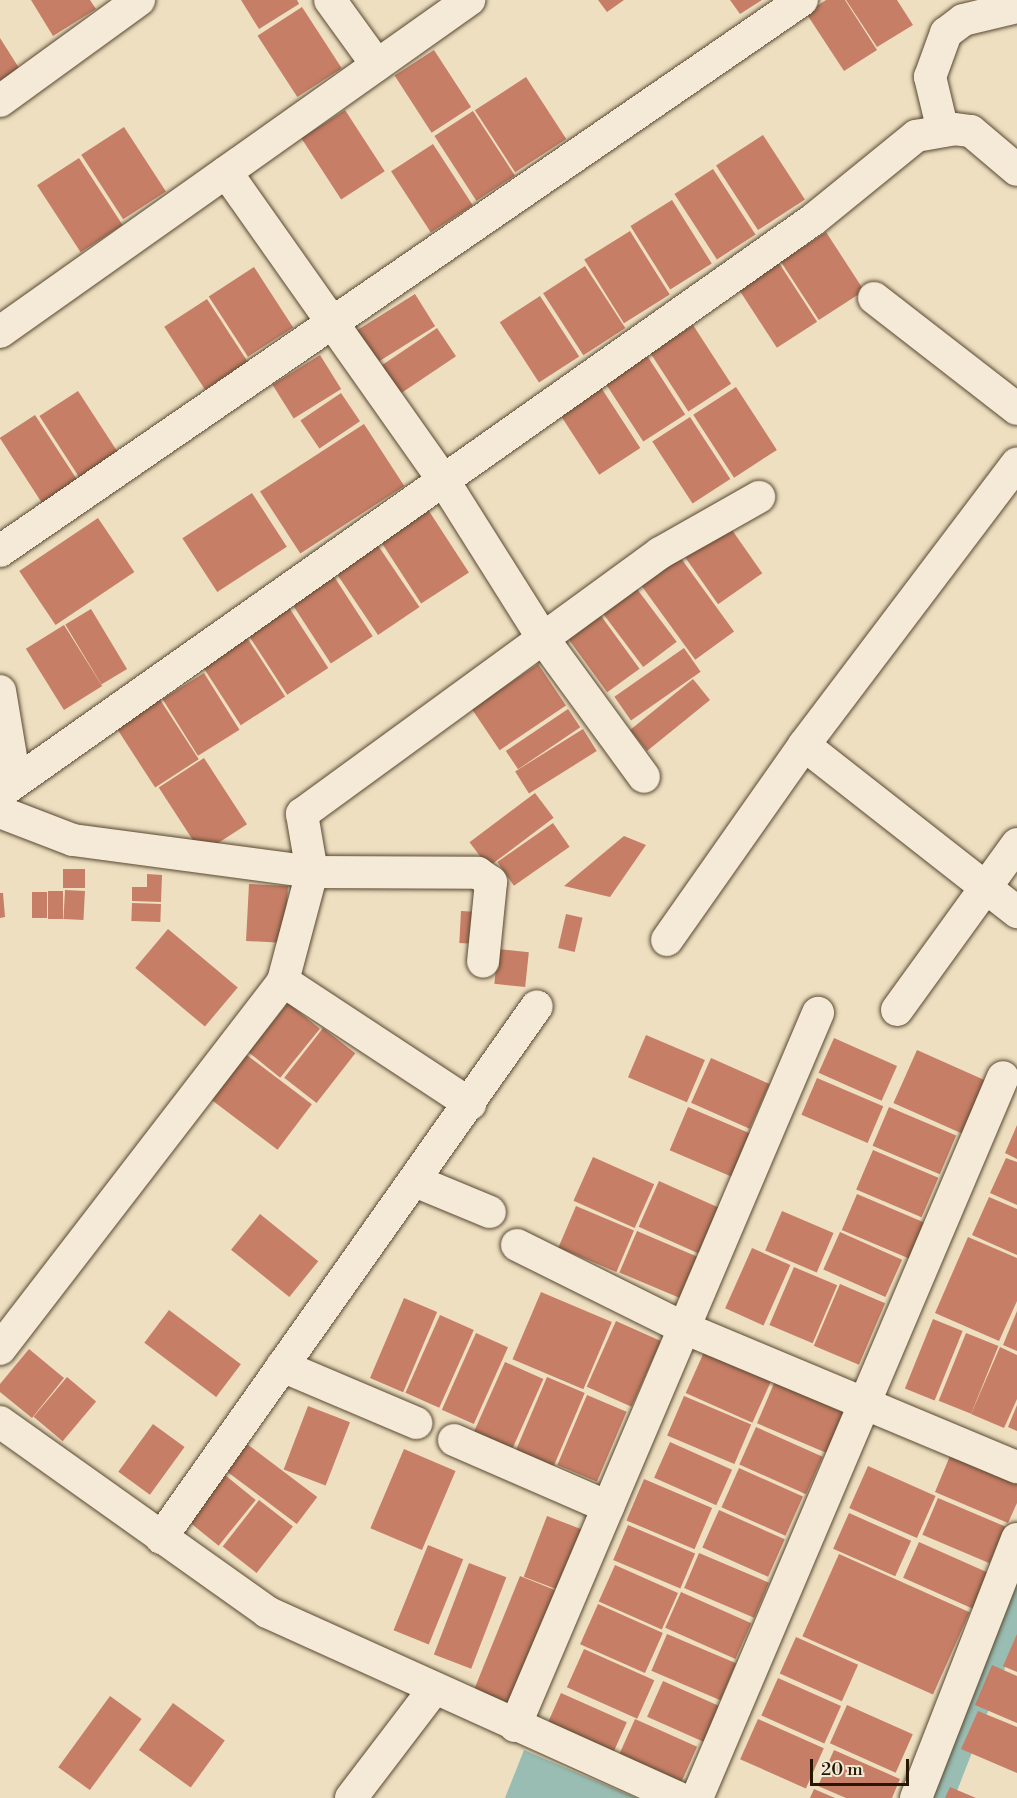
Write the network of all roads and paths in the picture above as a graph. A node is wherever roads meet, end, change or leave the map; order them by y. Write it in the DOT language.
graph roads {
  1 [pos="139,0"];
  2 [pos="330,0"];
  3 [pos="469,0"];
  4 [pos="802,0"];
  5 [pos="1017,7"];
  6 [pos="377,65"];
  7 [pos="0,101"];
  8 [pos="943,131"];
  9 [pos="1017,170"];
  10 [pos="226,172"];
  11 [pos="874,297"];
  12 [pos="332,324"];
  13 [pos="0,332"];
  14 [pos="1017,409"];
  15 [pos="1017,463"];
  16 [pos="442,478"];
  17 [pos="759,497"];
  18 [pos="0,551"];
  19 [pos="543,637"];
  20 [pos="0,691"];
  21 [pos="804,746"];
  22 [pos="644,777"];
  23 [pos="8,787"];
  24 [pos="0,812"];
  25 [pos="1017,843"];
  26 [pos="312,872"];
  27 [pos="986,887"];
  28 [pos="1017,912"];
  29 [pos="668,940"];
  30 [pos="483,962"];
  31 [pos="283,981"];
  32 [pos="537,1006"];
  33 [pos="897,1010"];
  34 [pos="818,1013"];
  35 [pos="1003,1077"];
  36 [pos="470,1104"];
  37 [pos="415,1181"];
  38 [pos="490,1212"];
  39 [pos="517,1245"];
  40 [pos="684,1328"];
  41 [pos="0,1349"];
  42 [pos="282,1366"];
  43 [pos="864,1403"];
  44 [pos="0,1422"];
  45 [pos="416,1423"];
  46 [pos="454,1440"];
  47 [pos="1017,1467"];
  48 [pos="608,1507"];
  49 [pos="161,1538"];
  50 [pos="1017,1539"];
  51 [pos="434,1689"];
  52 [pos="515,1726"];
  53 [pos="351,1798"];
  54 [pos="678,1798"];
  55 [pos="697,1798"];
  56 [pos="916,1798"];
  1 -- 7 [label="street"];
  2 -- 6 [label="street"];
  3 -- 6 [label="street"];
  4 -- 12 [label="street"];
  5 -- 8 [label="street"];
  6 -- 10 [label="street"];
  8 -- 9 [label="street"];
  8 -- 16 [label="street"];
  10 -- 12 [label="street"];
  10 -- 13 [label="street"];
  11 -- 14 [label="street"];
  12 -- 16 [label="street"];
  12 -- 18 [label="street"];
  15 -- 21 [label="street"];
  16 -- 19 [label="street"];
  16 -- 23 [label="street"];
  17 -- 19 [label="street"];
  19 -- 22 [label="street"];
  19 -- 26 [label="street"];
  20 -- 23 [label="street"];
  21 -- 27 [label="street"];
  21 -- 29 [label="street"];
  24 -- 26 [label="street"];
  25 -- 27 [label="street"];
  26 -- 30 [label="street"];
  26 -- 31 [label="street"];
  27 -- 28 [label="street"];
  27 -- 33 [label="street"];
  31 -- 36 [label="street"];
  31 -- 41 [label="street"];
  32 -- 36 [label="street"];
  34 -- 40 [label="street"];
  35 -- 43 [label="street"];
  36 -- 37 [label="street"];
  37 -- 38 [label="street"];
  37 -- 42 [label="street"];
  39 -- 40 [label="street"];
  40 -- 43 [label="street"];
  40 -- 48 [label="street"];
  42 -- 45 [label="street"];
  42 -- 49 [label="street"];
  43 -- 47 [label="street"];
  43 -- 55 [label="street"];
  44 -- 49 [label="street"];
  46 -- 48 [label="street"];
  48 -- 52 [label="street"];
  49 -- 51 [label="street"];
  50 -- 56 [label="street"];
  51 -- 52 [label="street"];
  51 -- 53 [label="street"];
  52 -- 54 [label="street"];
}
